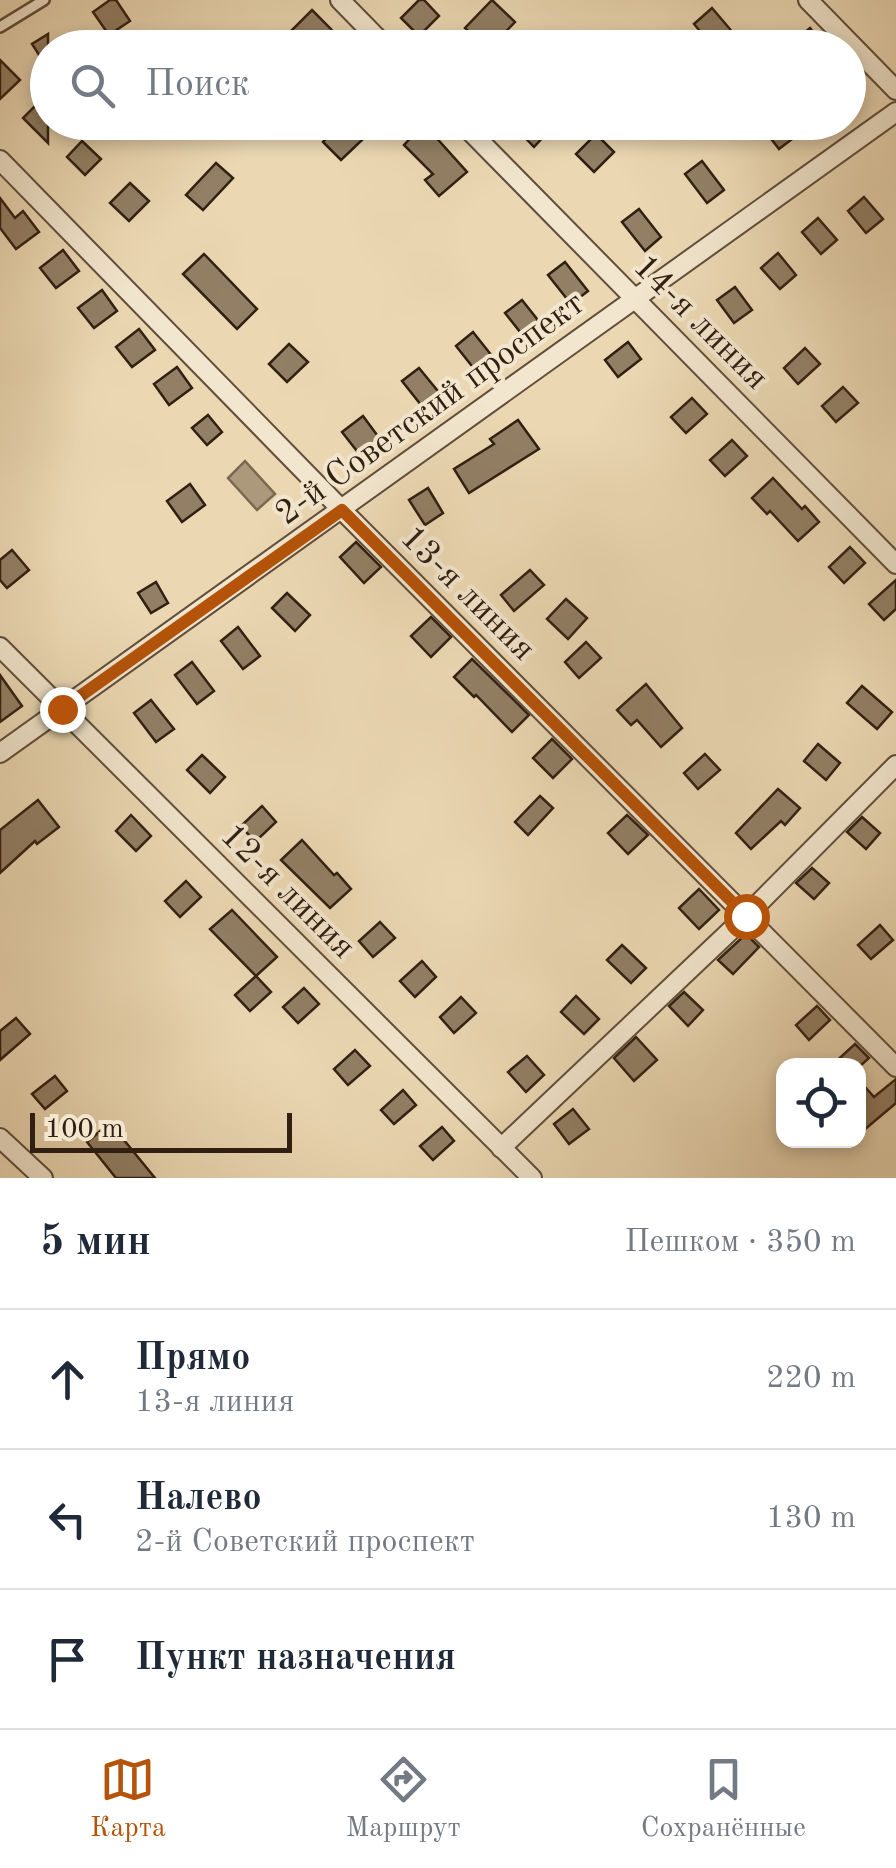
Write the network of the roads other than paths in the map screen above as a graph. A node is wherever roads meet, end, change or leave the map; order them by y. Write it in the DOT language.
graph roads {
  1 [pos="44,0"];
  2 [pos="340,0"];
  3 [pos="808,0"];
  4 [pos="0,27"];
  5 [pos="369,30"];
  6 [pos="837,30"];
  7 [pos="866,59"];
  8 [pos="896,90"];
  9 [pos="896,112"];
  10 [pos="866,133"];
  11 [pos="479,140"];
  12 [pos="857,140"];
  13 [pos="0,160"];
  14 [pos="635,299"];
  15 [pos="342,510"];
  16 [pos="896,564"];
  17 [pos="0,647"];
  18 [pos="62,709"];
  19 [pos="0,754"];
  20 [pos="896,765"];
  21 [pos="746,916"];
  22 [pos="896,1067"];
  23 [pos="0,1138"];
  24 [pos="502,1148"];
  25 [pos="43,1178"];
  26 [pos="532,1178"];
  1 -- 4 [label="lane"];
  2 -- 5 [label="street"];
  3 -- 6 [label="street"];
  7 -- 8 [label="street"];
  9 -- 10 [label="street, 2-й Советский проспект"];
  11 -- 14 [label="street, 14-я линия"];
  12 -- 14 [label="street, 2-й Советский проспект"];
  13 -- 15 [label="street, 13-я линия"];
  14 -- 15 [label="street, 2-й Советский проспект"];
  14 -- 16 [label="street, 14-я линия"];
  15 -- 18 [label="street, 2-й Советский проспект"];
  15 -- 21 [label="street, 13-я линия"];
  17 -- 18 [label="street, 12-я линия"];
  18 -- 19 [label="street, 2-й Советский проспект"];
  18 -- 24 [label="street, 12-я линия"];
  20 -- 21 [label="street"];
  21 -- 22 [label="street, 13-я линия"];
  21 -- 24 [label="street"];
  23 -- 25 [label="street"];
  24 -- 26 [label="street, 12-я линия"];
}
